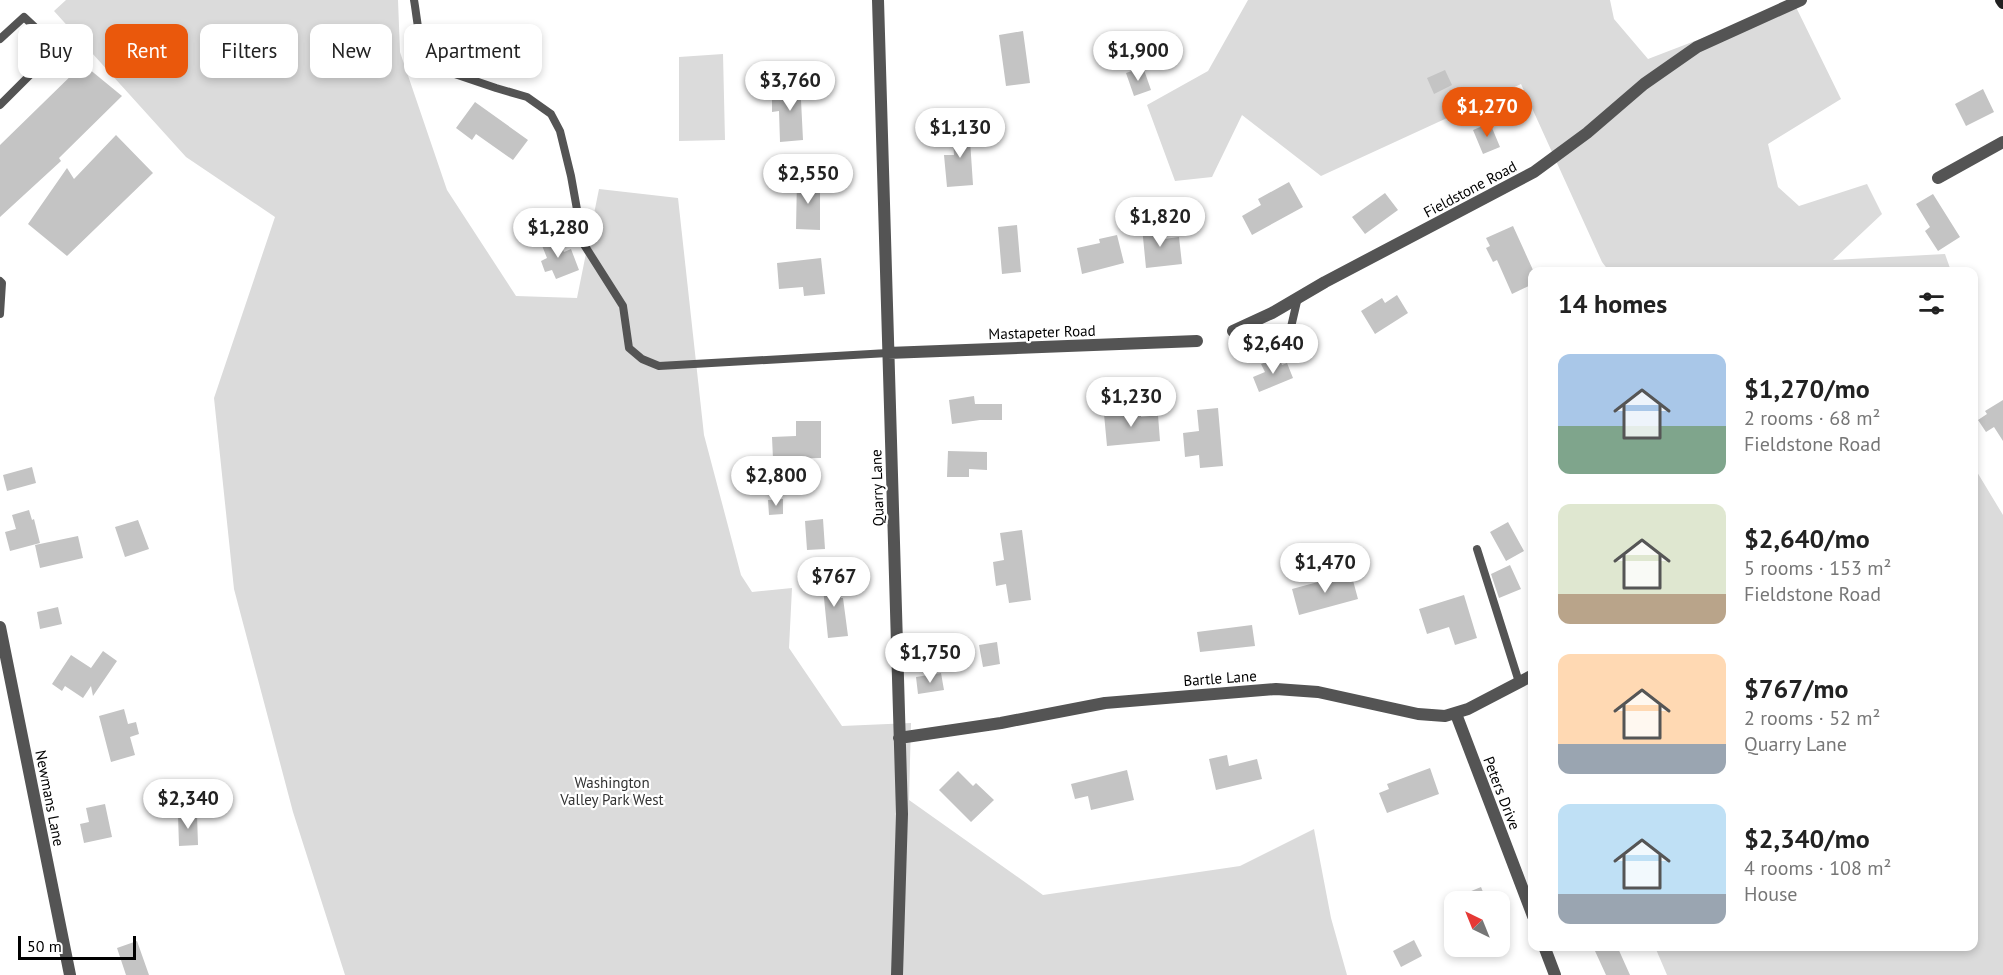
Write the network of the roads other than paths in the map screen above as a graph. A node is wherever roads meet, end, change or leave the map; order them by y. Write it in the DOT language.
graph roads {
  1 [pos="414,0"];
  2 [pos="878,0"];
  3 [pos="1801,0"];
  4 [pos="0,39"];
  5 [pos="0,105"];
  6 [pos="2003,142"];
  7 [pos="1938,178"];
  8 [pos="0,282"];
  9 [pos="1298,297"];
  10 [pos="0,314"];
  11 [pos="1233,331"];
  12 [pos="1197,340"];
  13 [pos="888,353"];
  14 [pos="1477,549"];
  15 [pos="0,627"];
  16 [pos="1528,678"];
  17 [pos="1519,682"];
  18 [pos="1456,714"];
  19 [pos="899,738"];
  20 [pos="1528,903"];
  21 [pos="1546,951"];
  22 [pos="70,975"];
  23 [pos="897,975"];
  24 [pos="1555,975"];
  1 -- 13 [label="lane"];
  2 -- 13 [label="street, Quarry Lane"];
  3 -- 9 [label="street, Fieldstone Road"];
  4 -- 5 [label="lane"];
  6 -- 7 [label="street"];
  8 -- 10 [label="lane"];
  9 -- 11 [label="street, Fieldstone Road"];
  9 -- 11 [label="lane"];
  12 -- 13 [label="street, Mastapeter Road"];
  13 -- 19 [label="street, Quarry Lane"];
  14 -- 17 [label="lane"];
  15 -- 22 [label="street, Newmans Lane"];
  16 -- 17 [label="street, Bartle Lane"];
  17 -- 18 [label="street, Bartle Lane"];
  18 -- 19 [label="street, Bartle Lane"];
  18 -- 20 [label="street, Peters Drive"];
  19 -- 23 [label="street, Quarry Lane"];
  21 -- 24 [label="street"];
}
